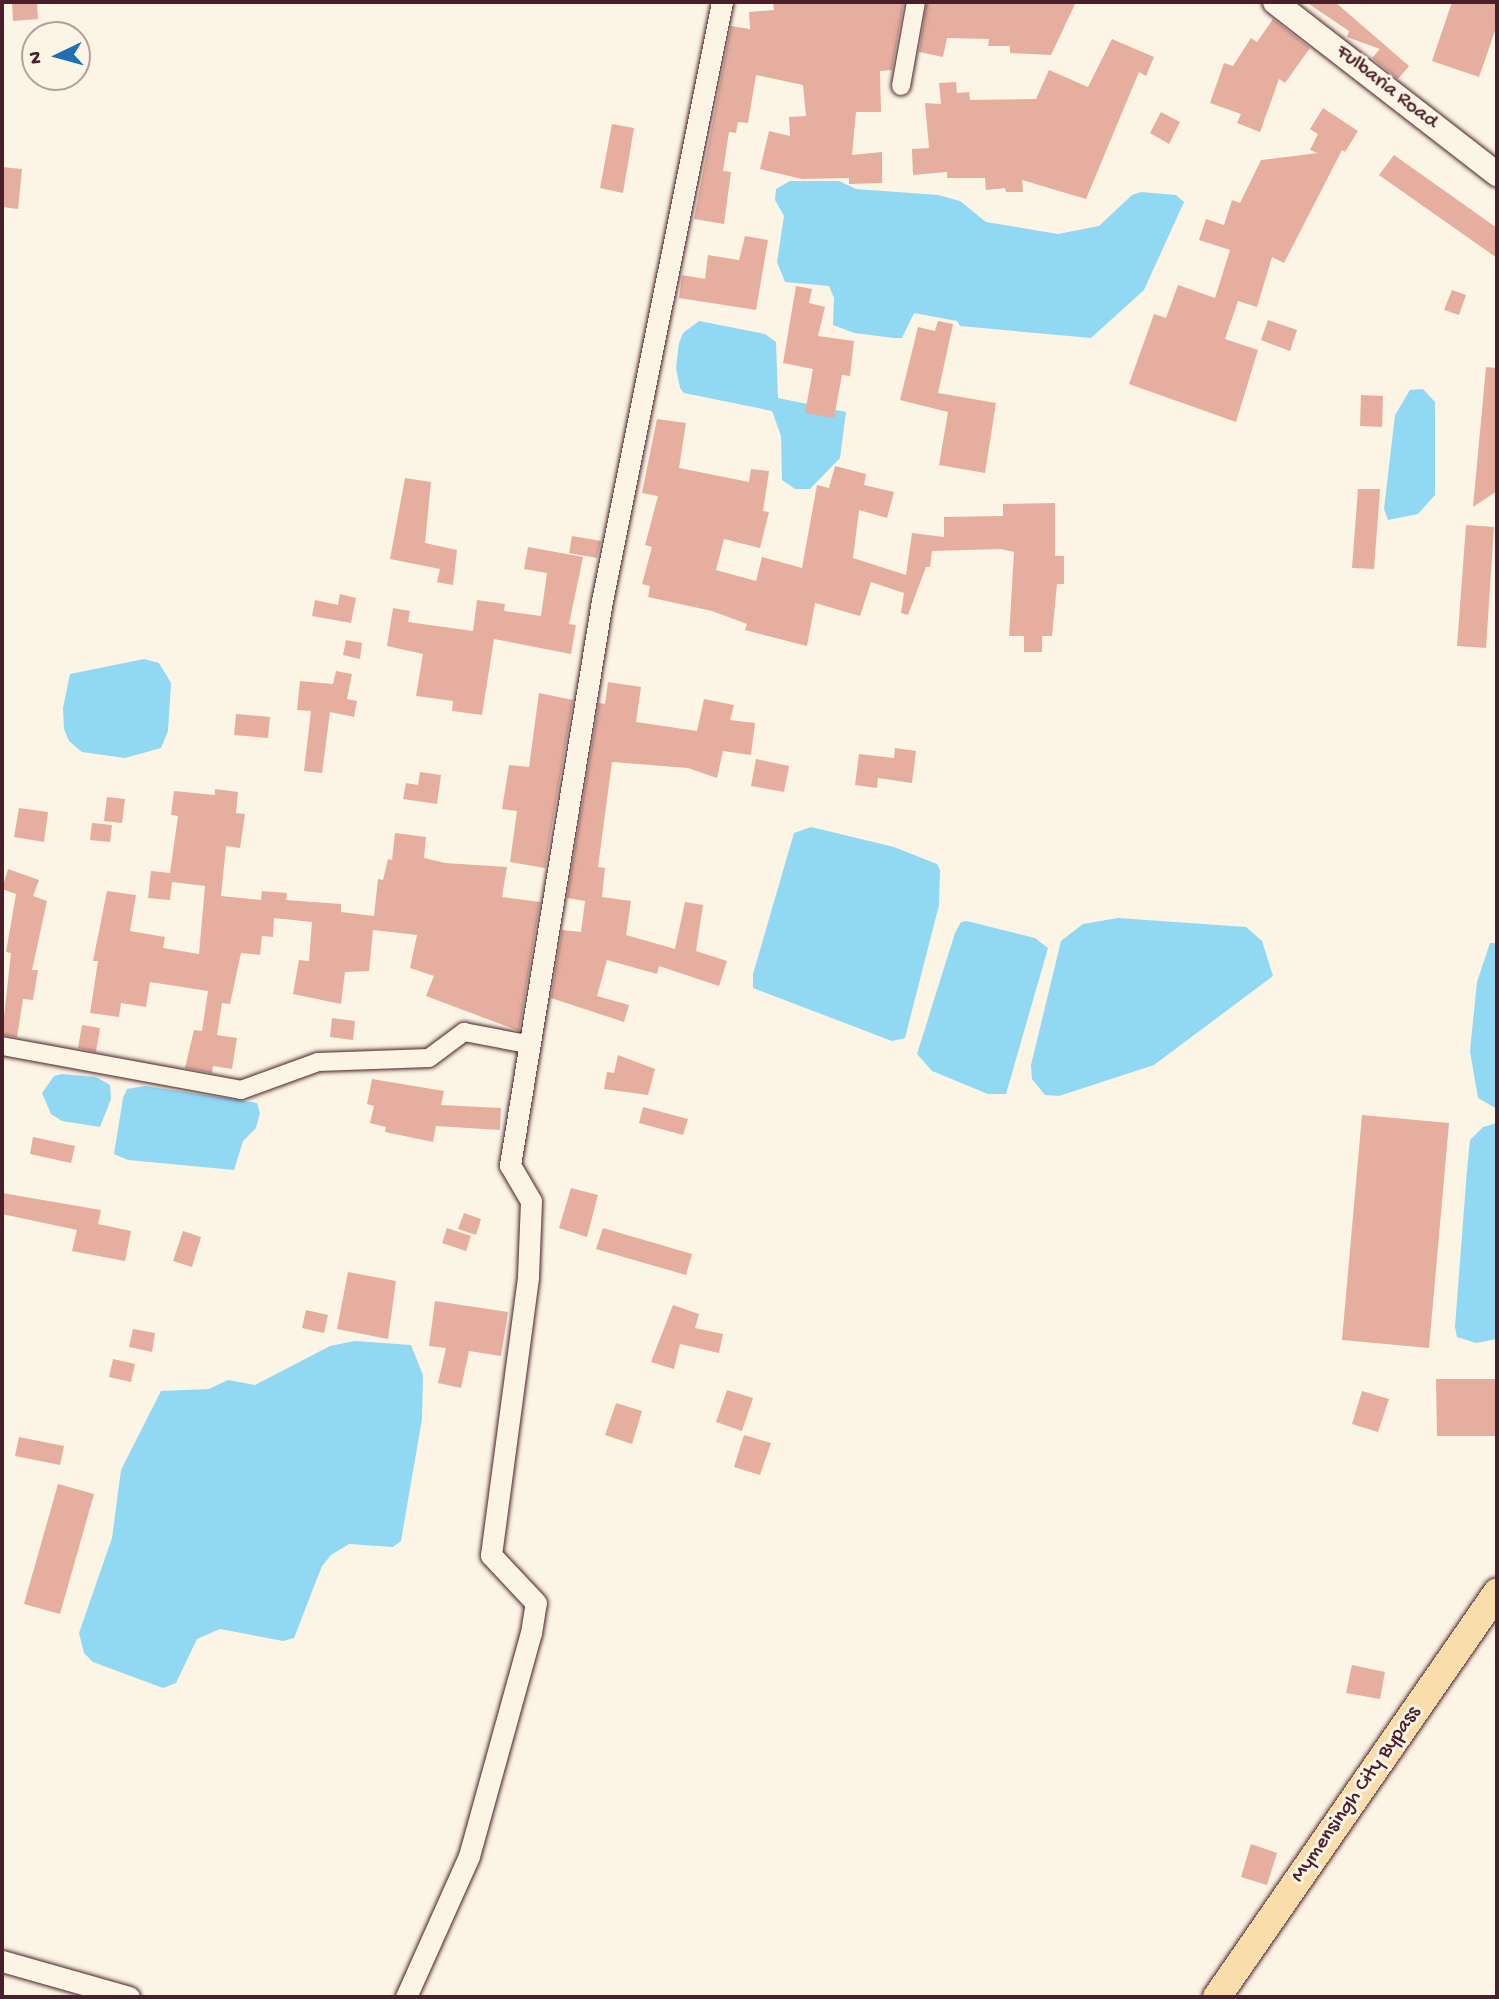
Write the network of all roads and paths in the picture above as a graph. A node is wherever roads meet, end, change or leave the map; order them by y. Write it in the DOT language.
graph roads {
  1 [pos="722,2"];
  2 [pos="916,2"];
  3 [pos="1275,2"];
  4 [pos="901,86"];
  5 [pos="1497,174"];
  6 [pos="527,1044"];
  7 [pos="2,1045"];
  8 [pos="1497,1593"];
  9 [pos="2,1961"];
  10 [pos="129,1997"];
  11 [pos="406,1997"];
  12 [pos="1217,1997"];
  1 -- 6 [label="street"];
  2 -- 4 [label="street"];
  3 -- 5 [label="main road, Fulbaria Road"];
  6 -- 7 [label="street"];
  6 -- 11 [label="street"];
  8 -- 12 [label="highway, Mymensingh City Bypass"];
  9 -- 10 [label="street"];
}
